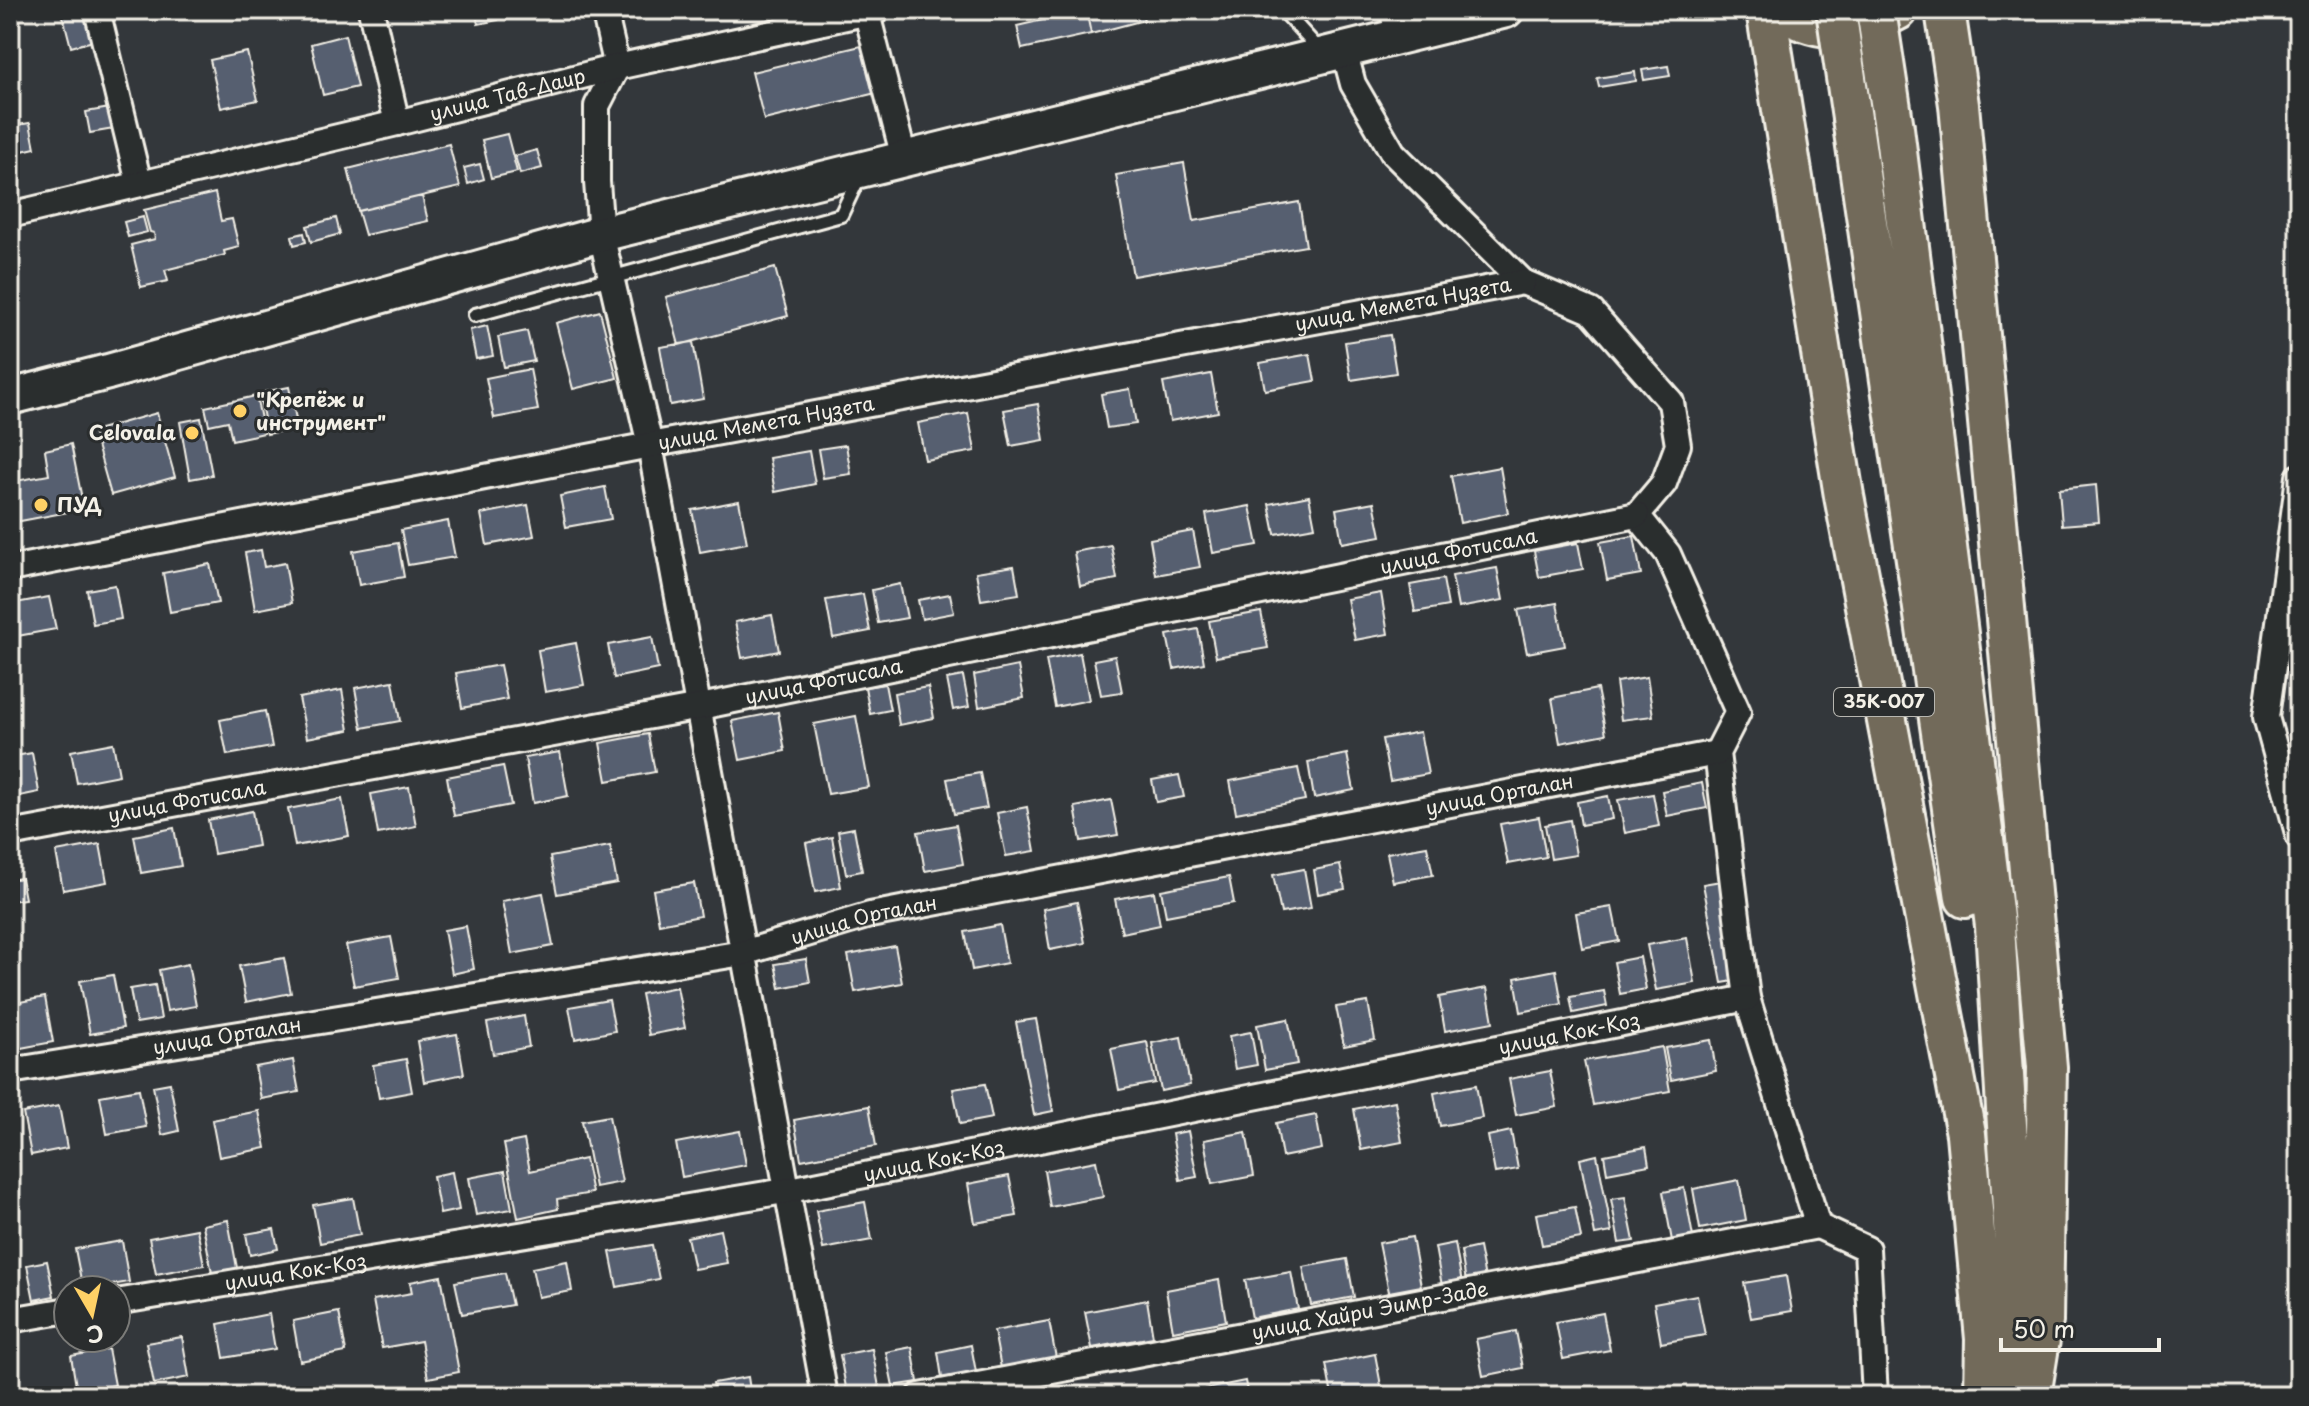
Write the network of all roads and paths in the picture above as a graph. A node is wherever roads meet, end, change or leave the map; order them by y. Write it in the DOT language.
graph roads {
  1 [pos="97,10"];
  2 [pos="371,10"];
  3 [pos="604,10"];
  4 [pos="1283,10"];
  5 [pos="1506,10"];
  6 [pos="1766,10"];
  7 [pos="1779,10"];
  8 [pos="1836,10"];
  9 [pos="1876,10"];
  10 [pos="1898,10"];
  11 [pos="1945,10"];
  12 [pos="870,11"];
  13 [pos="1389,24"];
  14 [pos="1334,53"];
  15 [pos="617,67"];
  16 [pos="397,123"];
  17 [pos="904,158"];
  18 [pos="864,168"];
  19 [pos="139,183"];
  20 [pos="10,215"];
  21 [pos="601,234"];
  22 [pos="611,278"];
  23 [pos="1523,282"];
  24 [pos="475,315"];
  25 [pos="10,397"];
  26 [pos="650,445"];
  27 [pos="2299,477"];
  28 [pos="1637,515"];
  29 [pos="10,569"];
  30 [pos="700,707"];
  31 [pos="1717,753"];
  32 [pos="10,834"];
  33 [pos="2299,837"];
  34 [pos="743,953"];
  35 [pos="1747,998"];
  36 [pos="10,1071"];
  37 [pos="2005,1101"];
  38 [pos="785,1191"];
  39 [pos="1818,1226"];
  40 [pos="132,1299"];
  41 [pos="52,1313"];
  42 [pos="10,1320"];
  43 [pos="825,1396"];
  44 [pos="920,1396"];
  45 [pos="1875,1396"];
  46 [pos="1984,1396"];
  47 [pos="2011,1396"];
  48 [pos="2031,1396"];
  1 -- 19 [label="street"];
  2 -- 16 [label="street"];
  3 -- 15 [label="street"];
  4 -- 14 [label="lane"];
  5 -- 13 [label="main road"];
  6 -- 46 [label="main road, 35К-007"];
  7 -- 10 [label="main road"];
  8 -- 37 [label="main road, 35К-007, bridge"];
  9 -- 37 [label="main road, 35К-007, bridge"];
  11 -- 48 [label="main road"];
  12 -- 15 [label="street, улица Тав-Даир"];
  12 -- 17 [label="street"];
  13 -- 14 [label="main road"];
  14 -- 17 [label="main road"];
  14 -- 23 [label="street"];
  15 -- 16 [label="street, улица Тав-Даир"];
  15 -- 21 [label="street"];
  16 -- 19 [label="street, улица Тав-Даир"];
  17 -- 18 [label="main road"];
  18 -- 21 [label="main road"];
  18 -- 22 [label="lane"];
  19 -- 20 [label="street, улица Тав-Даир"];
  21 -- 22 [label="street"];
  21 -- 25 [label="main road"];
  22 -- 24 [label="lane"];
  22 -- 26 [label="street"];
  23 -- 26 [label="street, улица Мемета Нузета"];
  23 -- 28 [label="street"];
  26 -- 29 [label="street, улица Мемета Нузета"];
  26 -- 30 [label="street"];
  27 -- 33 [label="street"];
  28 -- 30 [label="street, улица Фотисала"];
  28 -- 31 [label="street"];
  30 -- 32 [label="street, улица Фотисала"];
  30 -- 34 [label="street"];
  31 -- 34 [label="street, улица Орталан"];
  31 -- 35 [label="street"];
  34 -- 36 [label="street, улица Орталан"];
  34 -- 38 [label="street"];
  35 -- 38 [label="street, улица Кок-Коз"];
  35 -- 39 [label="street"];
  37 -- 47 [label="main road, 35К-007"];
  38 -- 40 [label="street, улица Кок-Коз"];
  38 -- 43 [label="street"];
  39 -- 44 [label="street, улица Хайри Эимр-Заде"];
  39 -- 45 [label="street"];
  41 -- 42 [label="street"];
}
